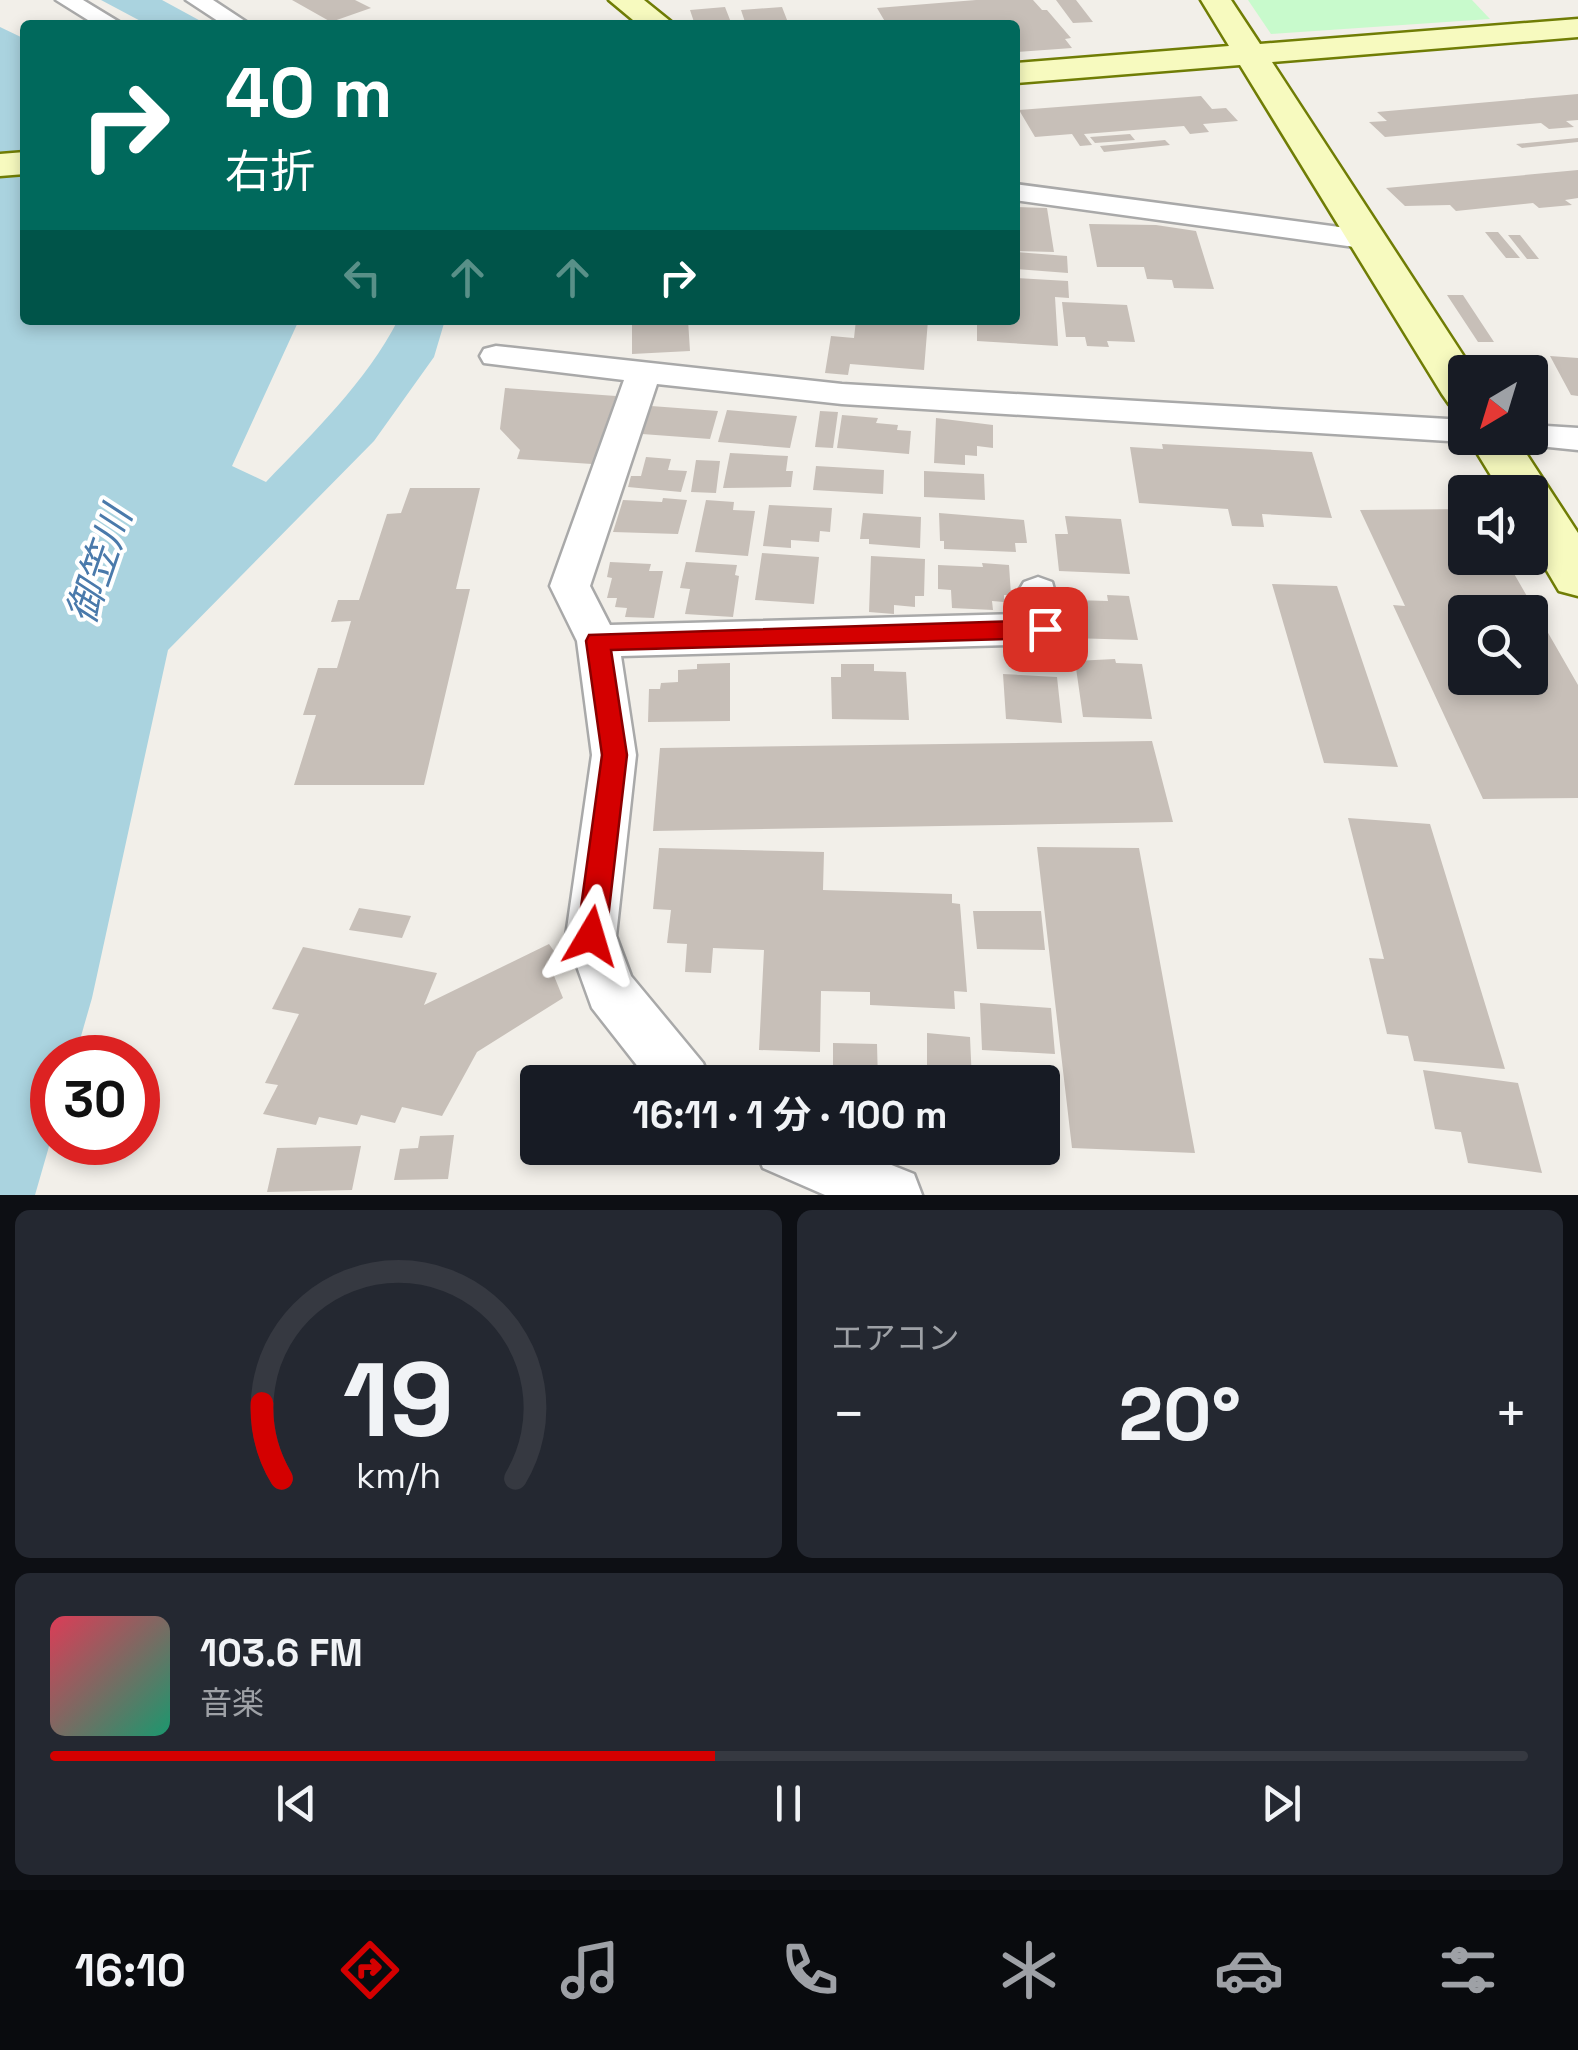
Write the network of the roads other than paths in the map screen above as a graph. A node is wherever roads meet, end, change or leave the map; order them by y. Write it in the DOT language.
graph roads {
  1 [pos="67,0"];
  2 [pos="197,0"];
  3 [pos="624,0"];
  4 [pos="1216,0"];
  5 [pos="104,20"];
  6 [pos="231,20"];
  7 [pos="652,20"];
  8 [pos="1578,28"];
  9 [pos="1578,42"];
  10 [pos="1253,60"];
  11 [pos="1020,73"];
  12 [pos="1020,84"];
  13 [pos="1020,193"];
  14 [pos="1369,240"];
  15 [pos="496,356"];
  16 [pos="1448,367"];
  17 [pos="644,372"];
  18 [pos="1448,430"];
  19 [pos="1548,437"];
  20 [pos="1578,439"];
  21 [pos="1548,528"];
  22 [pos="1578,577"];
  23 [pos="1038,592"];
  24 [pos="598,641"];
  25 [pos="670,1065"];
  26 [pos="823,1165"];
  27 [pos="893,1195"];
  1 -- 5 [label="street"];
  2 -- 6 [label="street"];
  3 -- 7 [label="street"];
  4 -- 10 [label="street"];
  8 -- 10 [label="street"];
  9 -- 10 [label="street"];
  10 -- 11 [label="street"];
  10 -- 12 [label="street"];
  10 -- 14 [label="street"];
  13 -- 14 [label="street"];
  14 -- 16 [label="street"];
  15 -- 17 [label="street"];
  17 -- 18 [label="street"];
  17 -- 24 [label="street"];
  19 -- 20 [label="street"];
  21 -- 22 [label="street"];
  23 -- 24 [label="street"];
  24 -- 25 [label="street"];
  26 -- 27 [label="street"];
}
